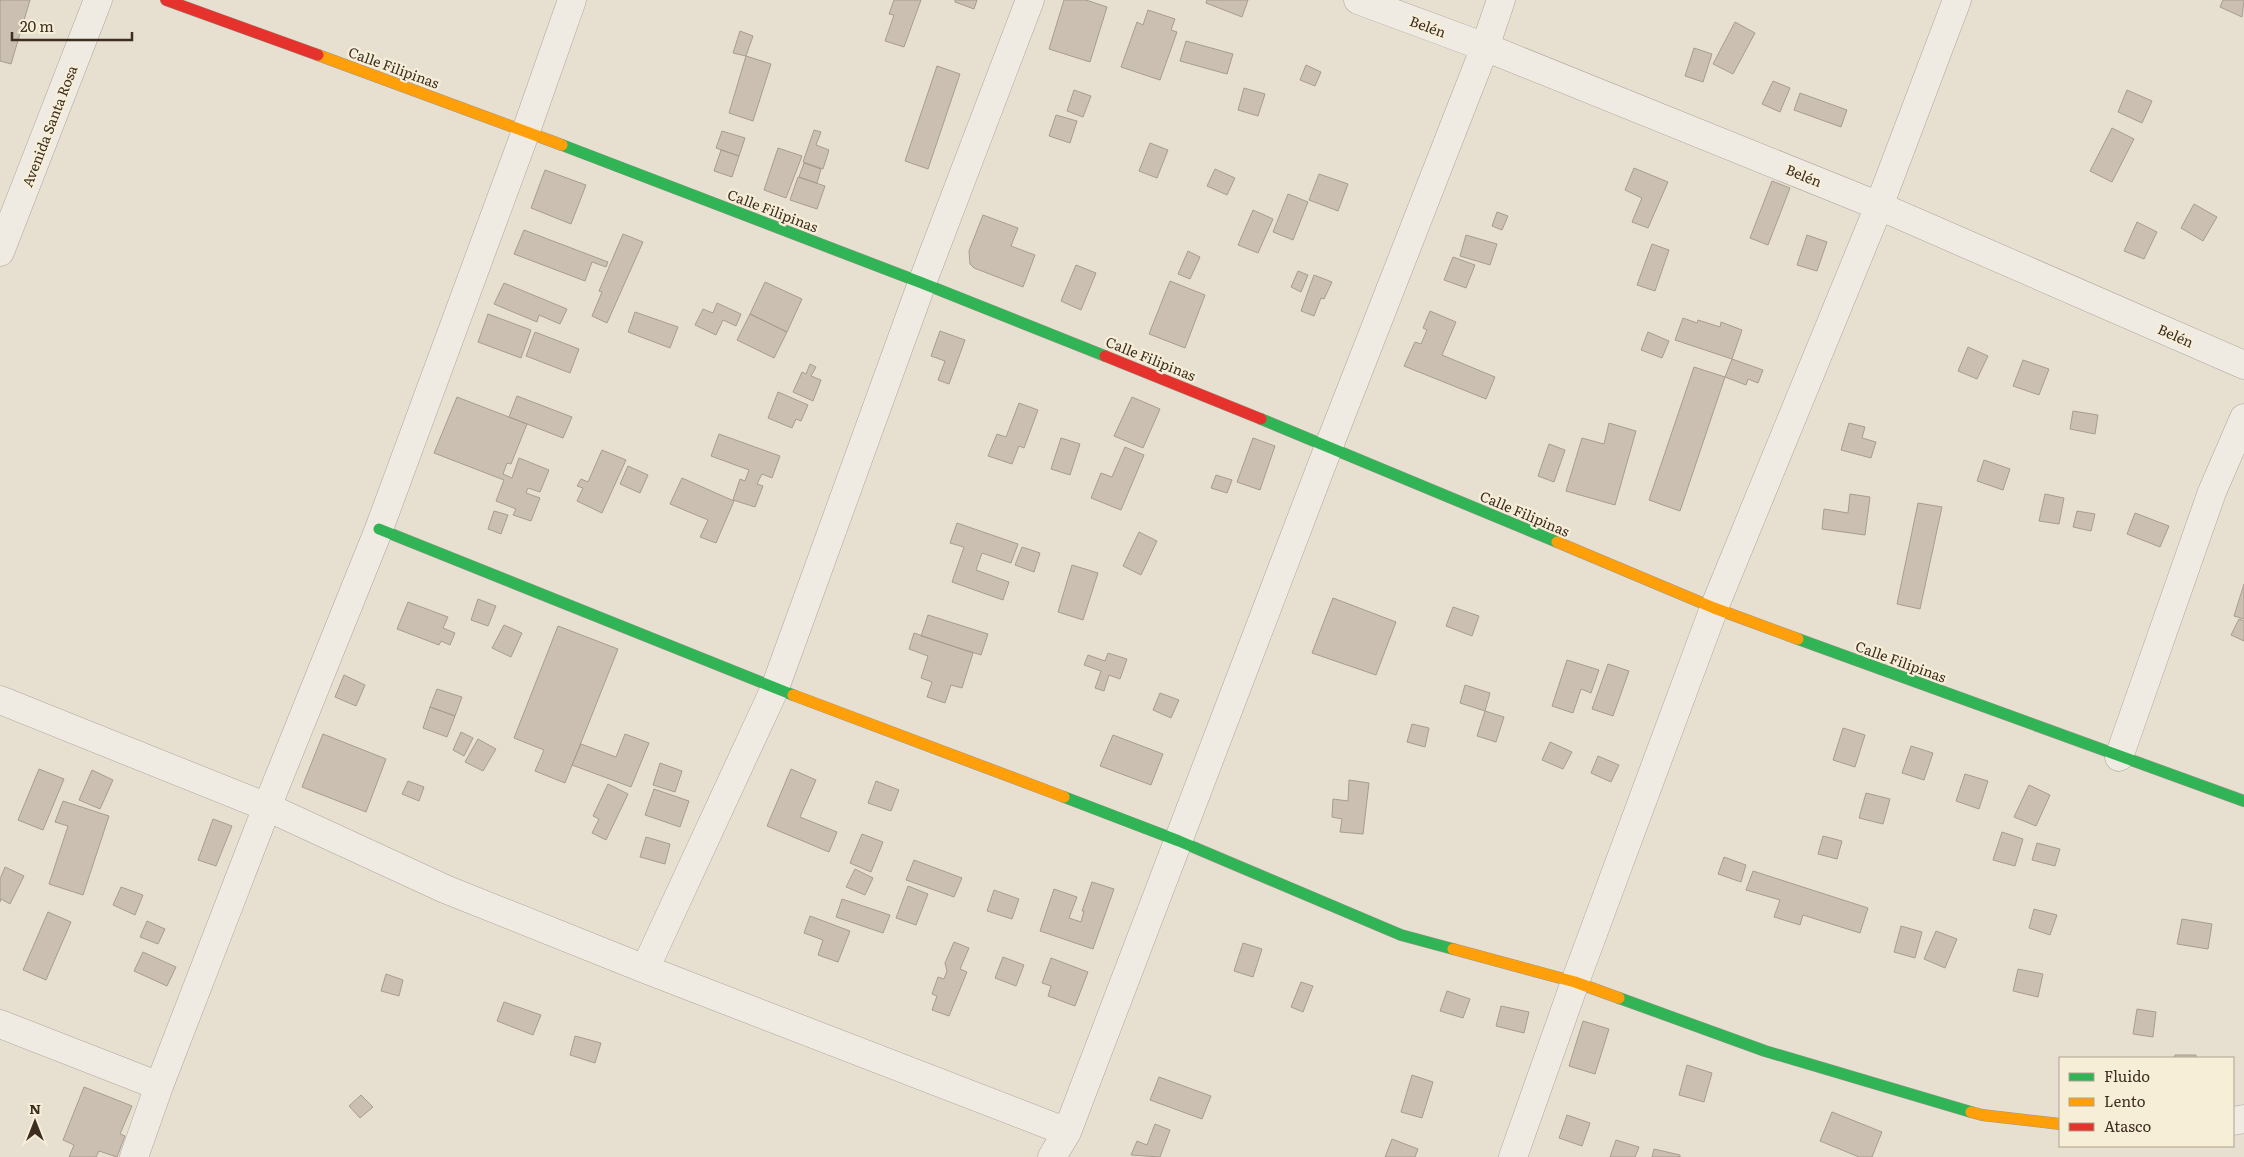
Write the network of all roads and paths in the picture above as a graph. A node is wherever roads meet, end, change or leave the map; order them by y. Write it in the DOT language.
graph roads {
  1 [pos="98,0"];
  2 [pos="166,0"];
  3 [pos="572,0"];
  4 [pos="1030,0"];
  5 [pos="1358,0"];
  6 [pos="1501,0"];
  7 [pos="1957,0"];
  8 [pos="1485,46"];
  9 [pos="526,131"];
  10 [pos="1880,206"];
  11 [pos="0,252"];
  12 [pos="922,283"];
  13 [pos="2244,365"];
  14 [pos="2244,418"];
  15 [pos="1329,446"];
  16 [pos="379,529"];
  17 [pos="1714,608"];
  18 [pos="775,688"];
  19 [pos="0,700"];
  20 [pos="2119,758"];
  21 [pos="2244,801"];
  22 [pos="267,807"];
  23 [pos="1178,841"];
  24 [pos="645,969"];
  25 [pos="1575,982"];
  26 [pos="0,1024"];
  27 [pos="159,1086"];
  28 [pos="2059,1124"];
  29 [pos="1066,1132"];
  30 [pos="134,1157"];
  31 [pos="1052,1157"];
  32 [pos="1514,1157"];
  1 -- 11 [label="street, Avenida Santa Rosa"];
  2 -- 9 [label="street, Calle Filipinas"];
  3 -- 9 [label="street"];
  4 -- 12 [label="street"];
  5 -- 8 [label="street, Belén"];
  6 -- 8 [label="street"];
  7 -- 10 [label="street"];
  8 -- 10 [label="street, Belén"];
  8 -- 15 [label="street"];
  9 -- 12 [label="street, Calle Filipinas"];
  9 -- 16 [label="street"];
  10 -- 13 [label="street, Belén"];
  10 -- 17 [label="street"];
  12 -- 15 [label="street, Calle Filipinas"];
  12 -- 18 [label="street"];
  14 -- 20 [label="street"];
  15 -- 17 [label="street, Calle Filipinas"];
  15 -- 23 [label="street"];
  16 -- 18 [label="street"];
  16 -- 22 [label="street"];
  17 -- 20 [label="street, Calle Filipinas"];
  17 -- 25 [label="street"];
  18 -- 23 [label="street"];
  18 -- 24 [label="street"];
  19 -- 22 [label="street"];
  20 -- 21 [label="street, Calle Filipinas"];
  22 -- 24 [label="street"];
  22 -- 27 [label="street"];
  23 -- 25 [label="street"];
  23 -- 29 [label="street"];
  24 -- 29 [label="street"];
  25 -- 28 [label="street"];
  25 -- 32 [label="street"];
  26 -- 27 [label="street"];
  27 -- 30 [label="street"];
  29 -- 31 [label="street"];
}
